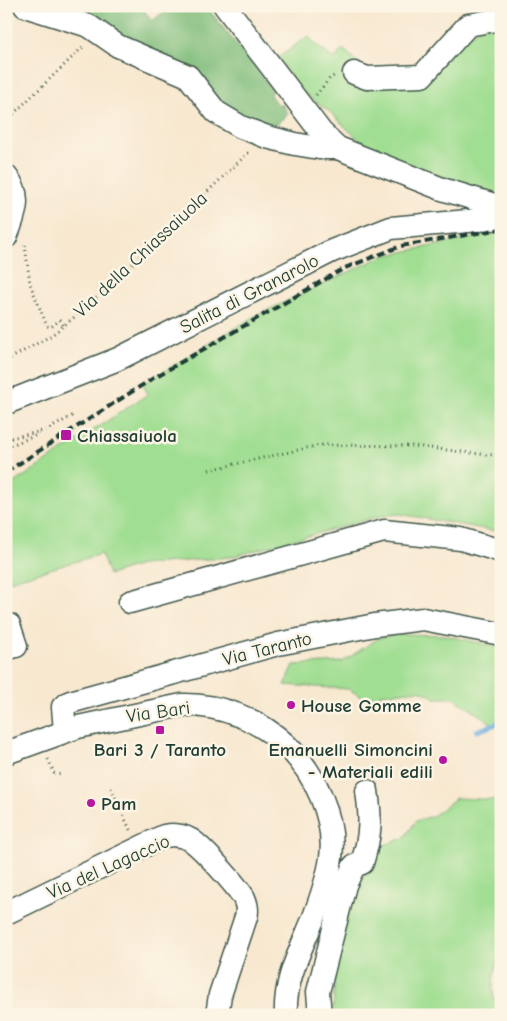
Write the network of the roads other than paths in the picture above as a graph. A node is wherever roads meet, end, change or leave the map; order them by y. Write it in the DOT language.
graph roads {
  1 [pos="25,6"];
  2 [pos="225,6"];
  3 [pos="501,19"];
  4 [pos="354,72"];
  5 [pos="338,148"];
  6 [pos="6,176"];
  7 [pos="499,208"];
  8 [pos="6,236"];
  9 [pos="6,403"];
  10 [pos="501,552"];
  11 [pos="130,602"];
  12 [pos="9,625"];
  13 [pos="501,634"];
  14 [pos="6,649"];
  15 [pos="65,731"];
  16 [pos="6,753"];
  17 [pos="367,790"];
  18 [pos="6,913"];
  19 [pos="217,1015"];
  20 [pos="286,1015"];
  21 [pos="320,1015"];
  1 -- 5 [label="street"];
  2 -- 5 [label="street"];
  3 -- 4 [label="street"];
  5 -- 7 [label="street"];
  6 -- 8 [label="street"];
  7 -- 9 [label="street, Salita di Granarolo"];
  10 -- 11 [label="street"];
  12 -- 14 [label="street"];
  13 -- 15 [label="street, Via Taranto"];
  15 -- 16 [label="street, Via Bari"];
  15 -- 20 [label="street, Via Bari"];
  17 -- 21 [label="street"];
  18 -- 19 [label="street, Via del Lagaccio"];
}
